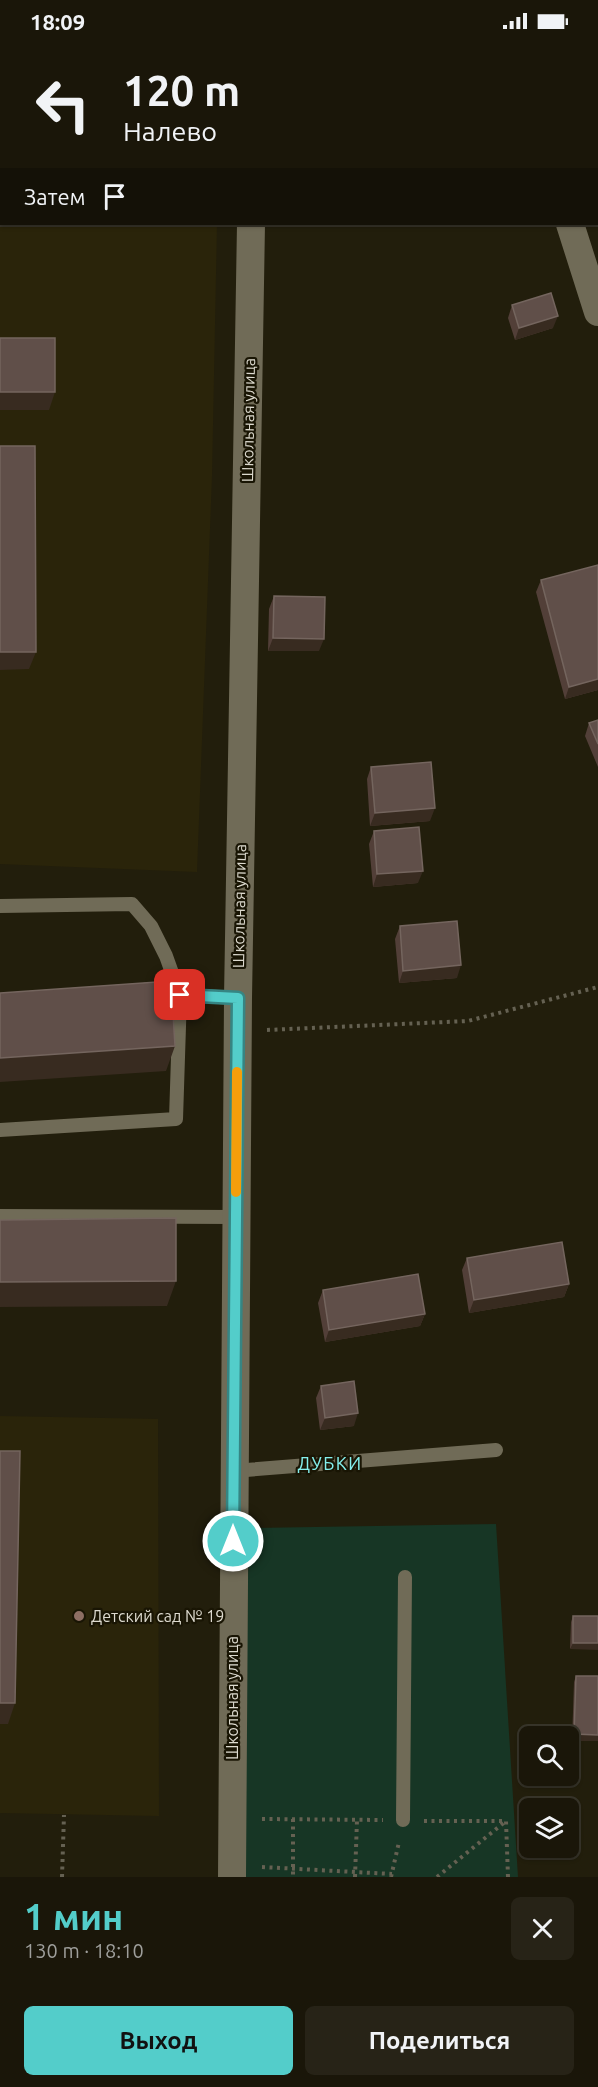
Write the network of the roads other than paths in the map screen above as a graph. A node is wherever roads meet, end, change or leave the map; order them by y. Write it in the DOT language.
graph roads {
  1 [pos="251,225"];
  2 [pos="570,225"];
  3 [pos="598,312"];
  4 [pos="0,906"];
  5 [pos="180,995"];
  6 [pos="238,998"];
  7 [pos="0,1130"];
  8 [pos="0,1216"];
  9 [pos="235,1217"];
  10 [pos="496,1450"];
  11 [pos="233,1471"];
  12 [pos="405,1577"];
  13 [pos="403,1820"];
  14 [pos="232,1877"];
  1 -- 6 [label="street, Школьная улица"];
  2 -- 3 [label="street"];
  4 -- 5 [label="lane"];
  5 -- 6 [label="lane"];
  5 -- 7 [label="lane"];
  6 -- 9 [label="street, Школьная улица"];
  8 -- 9 [label="lane"];
  9 -- 11 [label="street, Школьная улица"];
  10 -- 11 [label="lane"];
  11 -- 14 [label="street, Школьная улица"];
  12 -- 13 [label="lane"];
}
